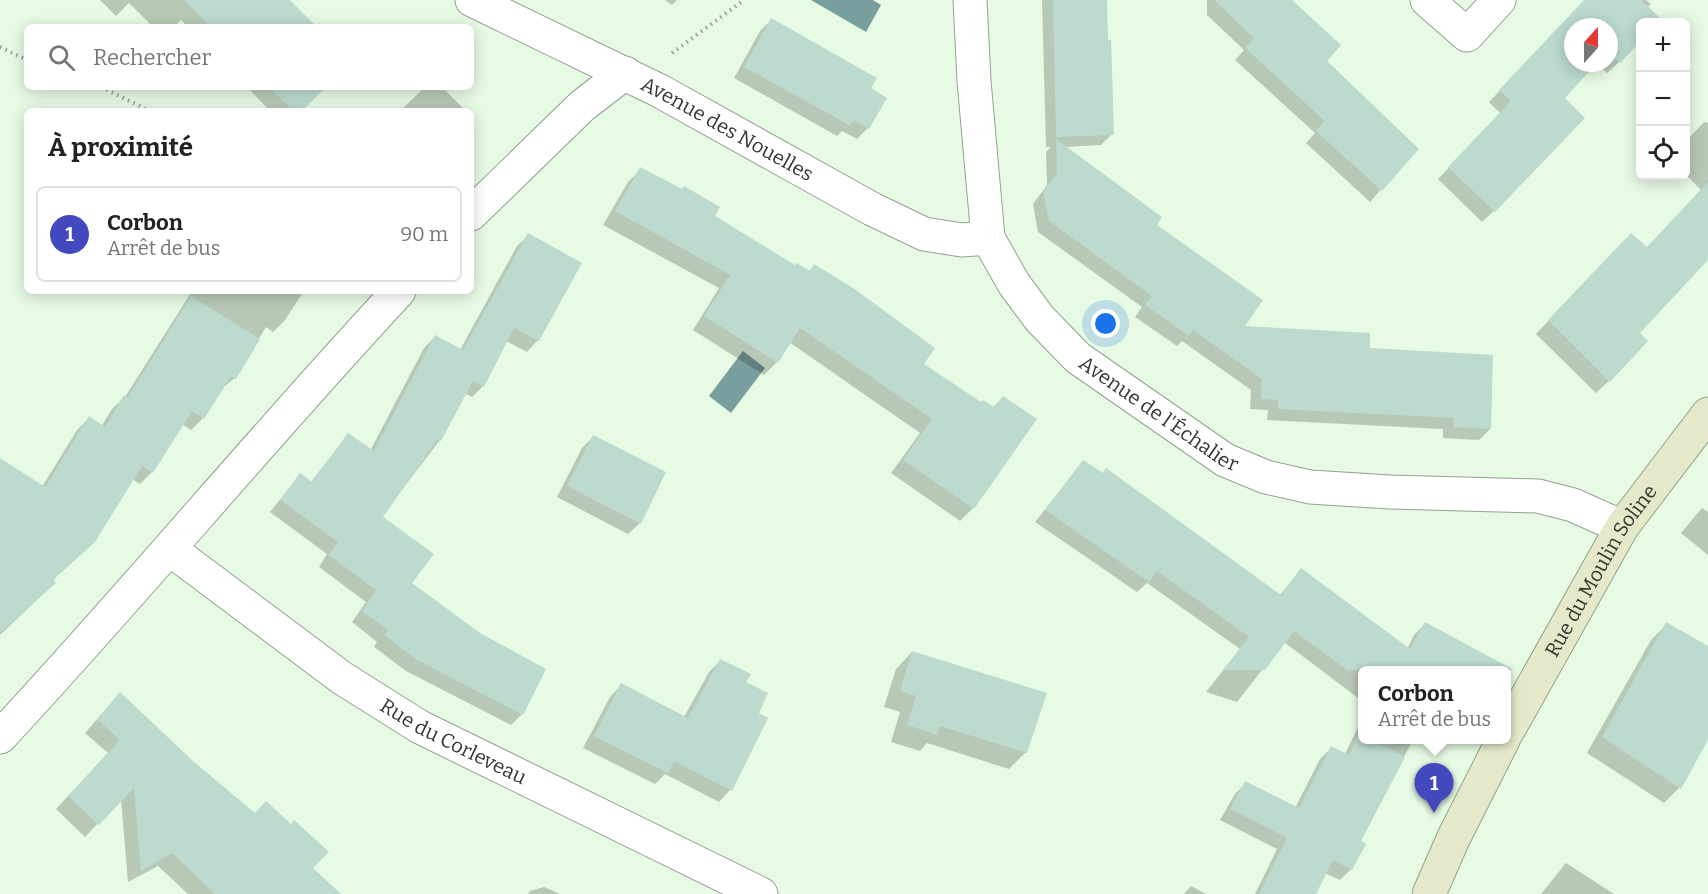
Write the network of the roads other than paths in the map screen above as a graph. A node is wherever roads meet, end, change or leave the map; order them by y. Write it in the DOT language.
graph roads {
  1 [pos="472,0"];
  2 [pos="970,0"];
  3 [pos="1426,0"];
  4 [pos="1499,0"];
  5 [pos="625,73"];
  6 [pos="474,211"];
  7 [pos="988,238"];
  8 [pos="396,294"];
  9 [pos="1708,414"];
  10 [pos="1622,527"];
  11 [pos="171,550"];
  12 [pos="1511,725"];
  13 [pos="0,737"];
  14 [pos="1501,744"];
  15 [pos="761,894"];
  16 [pos="1429,894"];
  1 -- 5 [label="street, Avenue des Nouelles"];
  2 -- 7 [label="street, Avenue de l'Échalier"];
  3 -- 4 [label="street"];
  5 -- 6 [label="street"];
  5 -- 7 [label="street, Avenue des Nouelles"];
  7 -- 10 [label="street, Avenue de l'Échalier"];
  8 -- 11 [label="street"];
  9 -- 10 [label="street, Rue du Moulin Soline"];
  10 -- 12 [label="street, Rue du Moulin Soline"];
  11 -- 13 [label="street"];
  11 -- 15 [label="street, Rue du Corleveau"];
  14 -- 16 [label="street"];
}
